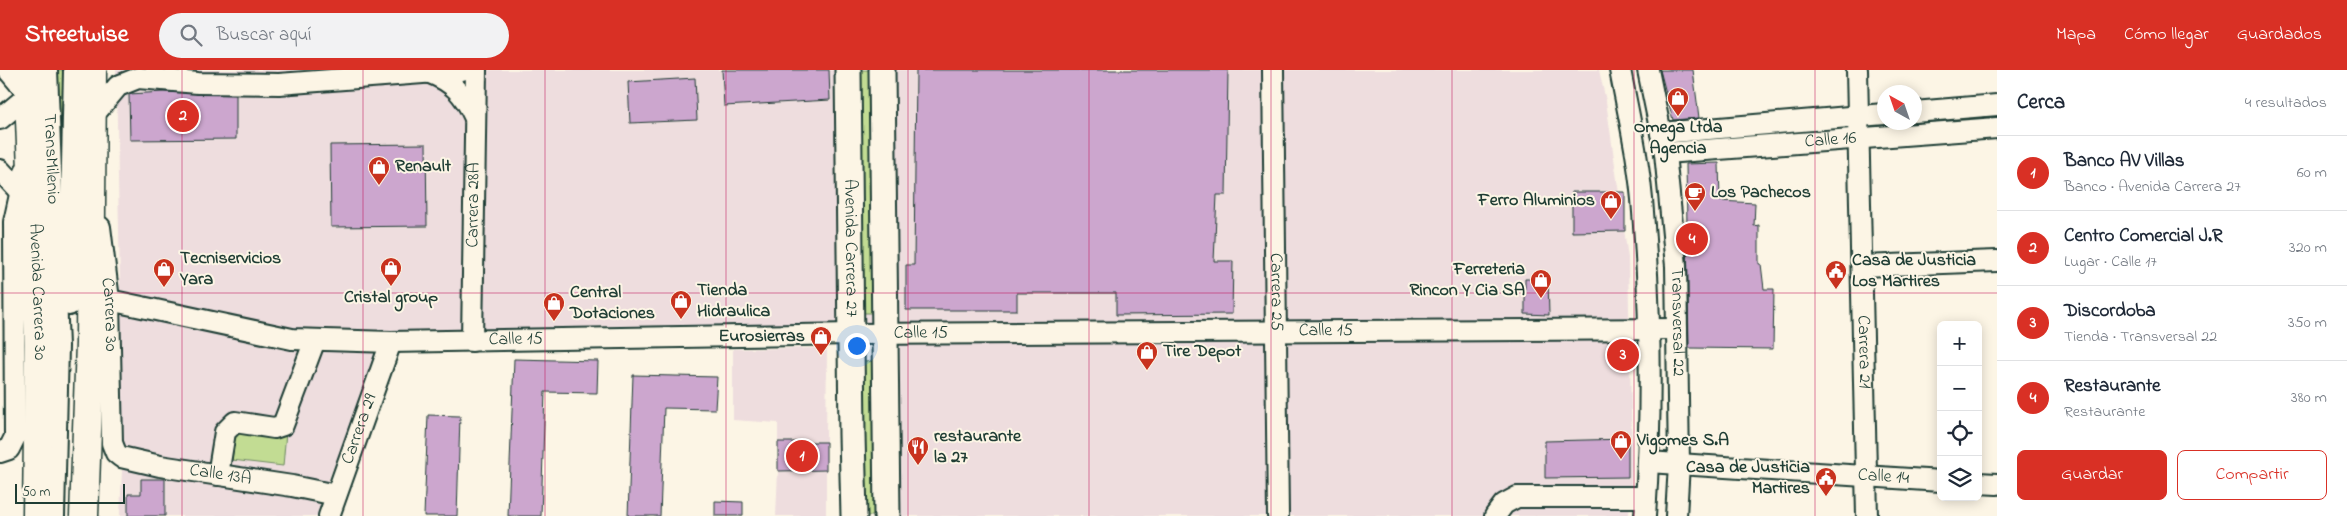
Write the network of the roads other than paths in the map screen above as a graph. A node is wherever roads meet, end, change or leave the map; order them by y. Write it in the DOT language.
graph roads {
  1 [pos="8,70"];
  2 [pos="47,70"];
  3 [pos="74,70"];
  4 [pos="92,70"];
  5 [pos="462,70"];
  6 [pos="476,70"];
  7 [pos="848,70"];
  8 [pos="882,70"];
  9 [pos="1273,70"];
  10 [pos="1620,70"];
  11 [pos="1648,70"];
  12 [pos="1857,70"];
  13 [pos="430,73"];
  14 [pos="28,83"];
  15 [pos="1997,105"];
  16 [pos="1922,111"];
  17 [pos="1877,115"];
  18 [pos="474,116"];
  19 [pos="1858,116"];
  20 [pos="92,117"];
  21 [pos="0,119"];
  22 [pos="1997,128"];
  23 [pos="1661,132"];
  24 [pos="1859,138"];
  25 [pos="1665,153"];
  26 [pos="0,170"];
  27 [pos="91,187"];
  28 [pos="27,197"];
  29 [pos="1997,261"];
  30 [pos="1862,266"];
  31 [pos="7,288"];
  32 [pos="109,300"];
  33 [pos="1648,329"];
  34 [pos="1677,329"];
  35 [pos="1275,330"];
  36 [pos="852,334"];
  37 [pos="884,335"];
  38 [pos="315,340"];
  39 [pos="472,341"];
  40 [pos="391,342"];
  41 [pos="64,345"];
  42 [pos="112,443"];
  43 [pos="5,451"];
  44 [pos="1648,462"];
  45 [pos="1678,464"];
  46 [pos="218,475"];
  47 [pos="1866,476"];
  48 [pos="1937,481"];
  49 [pos="1982,483"];
  50 [pos="1997,484"];
  51 [pos="336,496"];
  52 [pos="1646,506"];
  53 [pos="37,516"];
  54 [pos="54,516"];
  55 [pos="65,516"];
  56 [pos="84,516"];
  57 [pos="329,516"];
  58 [pos="854,516"];
  59 [pos="887,516"];
  60 [pos="1278,516"];
  61 [pos="1495,516"];
  62 [pos="1676,516"];
  63 [pos="1867,516"];
  1 -- 14 [label="street"];
  2 -- 41 [label="street, TransMilenio"];
  3 -- 41 [label="street, TransMilenio"];
  4 -- 20 [label="highway, Avenida Carrera 30"];
  5 -- 13 [label="street"];
  6 -- 18 [label="street, Carrera 28A"];
  7 -- 36 [label="main road, Avenida Carrera 27"];
  8 -- 37 [label="main road, Avenida Carrera 27"];
  9 -- 35 [label="street, Carrera 25"];
  10 -- 33 [label="street, Transversal 22"];
  11 -- 23 [label="street, Transversal 22"];
  12 -- 19 [label="street, Carrera 21"];
  13 -- 18 [label="street"];
  13 -- 20 [label="street"];
  14 -- 21 [label="street"];
  14 -- 28 [label="highway, Avenida Carrera 30"];
  15 -- 16 [label="street"];
  17 -- 19 [label="street, Calle 16"];
  18 -- 39 [label="street, Carrera 28A"];
  19 -- 23 [label="street, Calle 16"];
  19 -- 24 [label="street, Carrera 21"];
  20 -- 27 [label="highway, Avenida Carrera 30"];
  22 -- 24 [label="street, Calle 16"];
  23 -- 25 [label="street, Transversal 22"];
  24 -- 25 [label="street, Calle 16"];
  24 -- 30 [label="street, Carrera 21"];
  25 -- 34 [label="street, Transversal 22"];
  26 -- 28 [label="street"];
  27 -- 32 [label="street, Carrera 30"];
  27 -- 41 [label="highway, Avenida Carrera 30"];
  28 -- 31 [label="street"];
  28 -- 41 [label="highway, Avenida Carrera 30"];
  29 -- 30 [label="street"];
  30 -- 47 [label="street, Carrera 21"];
  31 -- 43 [label="street"];
  32 -- 38 [label="street, Calle 15"];
  32 -- 42 [label="street, Carrera 30"];
  33 -- 34 [label="street, Calle 15"];
  33 -- 35 [label="street, Calle 15"];
  33 -- 44 [label="street, Transversal 22"];
  34 -- 45 [label="street, Transversal 22"];
  35 -- 37 [label="street, Calle 15"];
  35 -- 60 [label="street, Carrera 25"];
  36 -- 37 [label="street, Calle 15"];
  36 -- 39 [label="street, Calle 15"];
  36 -- 58 [label="main road, Avenida Carrera 27"];
  37 -- 59 [label="main road, Avenida Carrera 27"];
  38 -- 40 [label="street, Calle 15"];
  38 -- 46 [label="street"];
  39 -- 40 [label="street, Calle 15"];
  40 -- 51 [label="street, Carrera 29"];
  41 -- 53 [label="highway, Avenida Carrera 30"];
  41 -- 54 [label="street, TransMilenio"];
  41 -- 55 [label="street, TransMilenio"];
  41 -- 56 [label="highway, Avenida Carrera 30"];
  42 -- 46 [label="street, Calle 13A"];
  44 -- 45 [label="street, Calle 14"];
  44 -- 52 [label="street, Transversal 22"];
  45 -- 47 [label="street, Calle 14"];
  45 -- 62 [label="street, Transversal 22"];
  46 -- 51 [label="street, Calle 13A"];
  47 -- 48 [label="street, Calle 14"];
  47 -- 63 [label="street, Carrera 21"];
  49 -- 50 [label="street"];
  51 -- 57 [label="street, Carrera 29"];
  52 -- 61 [label="street"];
}
